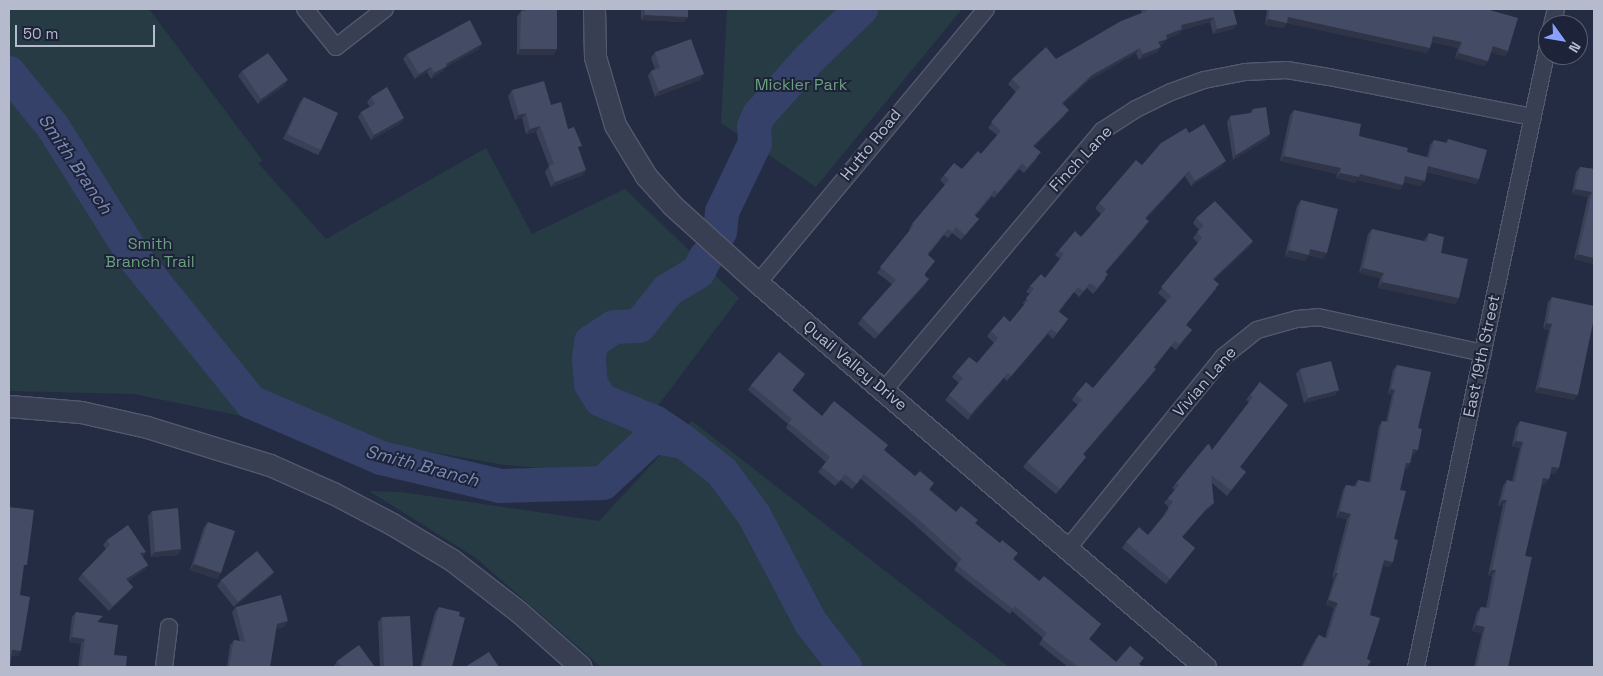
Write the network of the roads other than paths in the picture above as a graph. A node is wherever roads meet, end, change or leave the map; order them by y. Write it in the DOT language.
graph roads {
  1 [pos="305,9"];
  2 [pos="385,9"];
  3 [pos="594,9"];
  4 [pos="986,9"];
  5 [pos="1544,65"];
  6 [pos="1533,118"];
  7 [pos="758,283"];
  8 [pos="1483,353"];
  9 [pos="884,390"];
  10 [pos="9,406"];
  11 [pos="1068,548"];
  12 [pos="169,627"];
  13 [pos="164,667"];
  14 [pos="581,667"];
  15 [pos="1206,667"];
  16 [pos="1416,667"];
  1 -- 2 [label="street"];
  3 -- 7 [label="street, Quail Valley Drive"];
  4 -- 7 [label="street, Hutto Road"];
  5 -- 6 [label="street, East 19th Street"];
  6 -- 8 [label="street, East 19th Street"];
  6 -- 9 [label="street, Finch Lane"];
  7 -- 9 [label="street, Quail Valley Drive"];
  8 -- 11 [label="street, Vivian Lane"];
  8 -- 16 [label="street, East 19th Street"];
  9 -- 11 [label="street, Quail Valley Drive"];
  10 -- 14 [label="street"];
  11 -- 15 [label="street, Quail Valley Drive"];
  12 -- 13 [label="street"];
}
